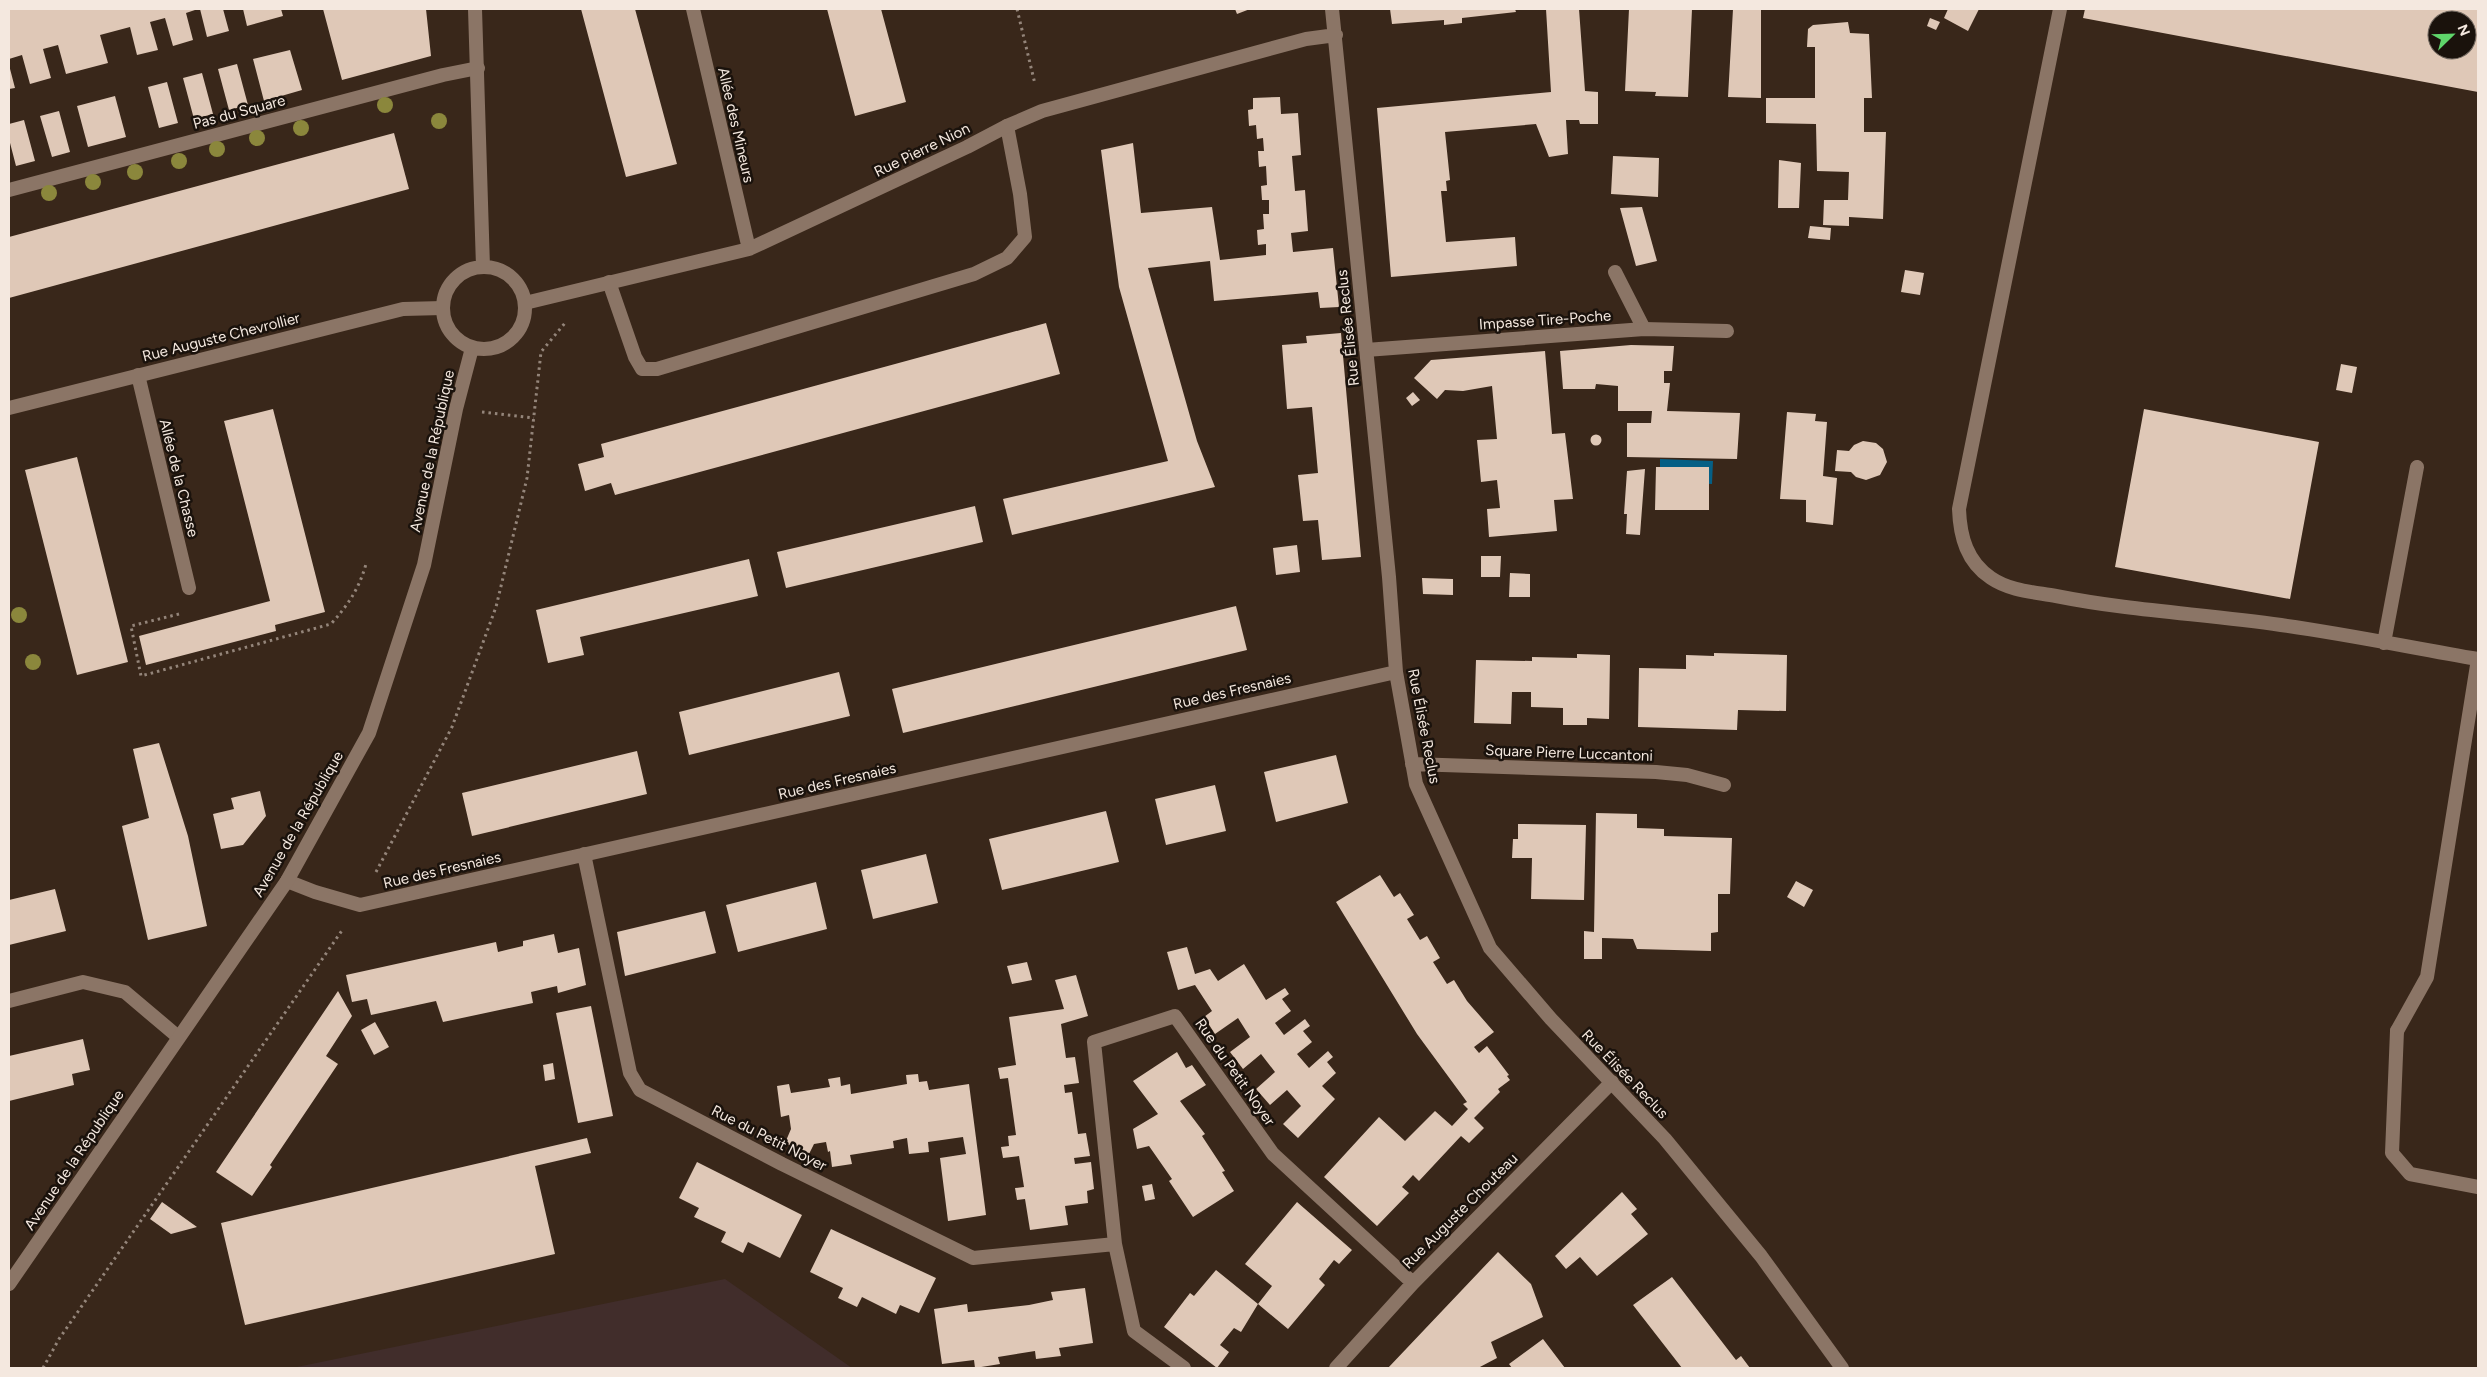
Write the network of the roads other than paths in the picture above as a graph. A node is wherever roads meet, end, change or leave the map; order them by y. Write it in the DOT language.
graph roads {
  1 [pos="475,9"];
  2 [pos="692,9"];
  3 [pos="1332,9"];
  4 [pos="2060,9"];
  5 [pos="1336,35"];
  6 [pos="478,68"];
  7 [pos="1007,126"];
  8 [pos="9,190"];
  9 [pos="749,249"];
  10 [pos="483,267"];
  11 [pos="1615,272"];
  12 [pos="609,282"];
  13 [pos="525,303"];
  14 [pos="443,308"];
  15 [pos="1644,329"];
  16 [pos="1727,332"];
  17 [pos="472,348"];
  18 [pos="1366,350"];
  19 [pos="138,375"];
  20 [pos="9,408"];
  21 [pos="2417,467"];
  22 [pos="189,588"];
  23 [pos="2384,643"];
  24 [pos="2478,659"];
  25 [pos="1396,672"];
  26 [pos="1412,764"];
  27 [pos="1724,785"];
  28 [pos="584,854"];
  29 [pos="287,881"];
  30 [pos="9,1001"];
  31 [pos="177,1036"];
  32 [pos="1612,1082"];
  33 [pos="2478,1187"];
  34 [pos="1115,1244"];
  35 [pos="1413,1283"];
  36 [pos="9,1284"];
  37 [pos="1184,1368"];
  38 [pos="1336,1368"];
  39 [pos="1842,1368"];
  1 -- 6 [label="street"];
  2 -- 9 [label="street, Allée des Mineurs"];
  3 -- 5 [label="street, Rue Élisée Reclus"];
  4 -- 23 [label="street"];
  5 -- 7 [label="street, Rue Pierre Nion"];
  5 -- 18 [label="street, Rue Élisée Reclus"];
  6 -- 8 [label="street, Pas du Square"];
  6 -- 10 [label="street"];
  7 -- 9 [label="street, Rue Pierre Nion"];
  7 -- 12 [label="street"];
  9 -- 12 [label="street, Rue Pierre Nion"];
  10 -- 13 [label="street"];
  10 -- 14 [label="street"];
  11 -- 15 [label="street"];
  12 -- 13 [label="street, Rue Pierre Nion"];
  13 -- 17 [label="street"];
  14 -- 17 [label="street"];
  14 -- 19 [label="street, Rue Auguste Chevrollier"];
  15 -- 16 [label="street, Impasse Tire-Poche"];
  15 -- 18 [label="street, Impasse Tire-Poche"];
  17 -- 29 [label="street, Avenue de la République"];
  18 -- 25 [label="street, Rue Élisée Reclus"];
  19 -- 20 [label="street, Rue Auguste Chevrollier"];
  19 -- 22 [label="street, Allée de la Chasse"];
  21 -- 23 [label="street"];
  23 -- 24 [label="street"];
  24 -- 33 [label="street"];
  25 -- 26 [label="street, Rue Élisée Reclus"];
  25 -- 28 [label="street, Rue des Fresnaies"];
  26 -- 27 [label="street, Square Pierre Luccantoni"];
  26 -- 32 [label="street, Rue Élisée Reclus"];
  28 -- 29 [label="street, Rue des Fresnaies"];
  28 -- 34 [label="street, Rue du Petit Noyer"];
  29 -- 31 [label="street, Avenue de la République"];
  30 -- 31 [label="street"];
  31 -- 36 [label="street, Avenue de la République"];
  32 -- 35 [label="street, Rue Auguste Chouteau"];
  32 -- 39 [label="street, Rue Élisée Reclus"];
  34 -- 35 [label="street, Rue du Petit Noyer"];
  34 -- 37 [label="street, Rue du Petit Noyer"];
  35 -- 38 [label="street, Rue Auguste Chouteau"];
}
